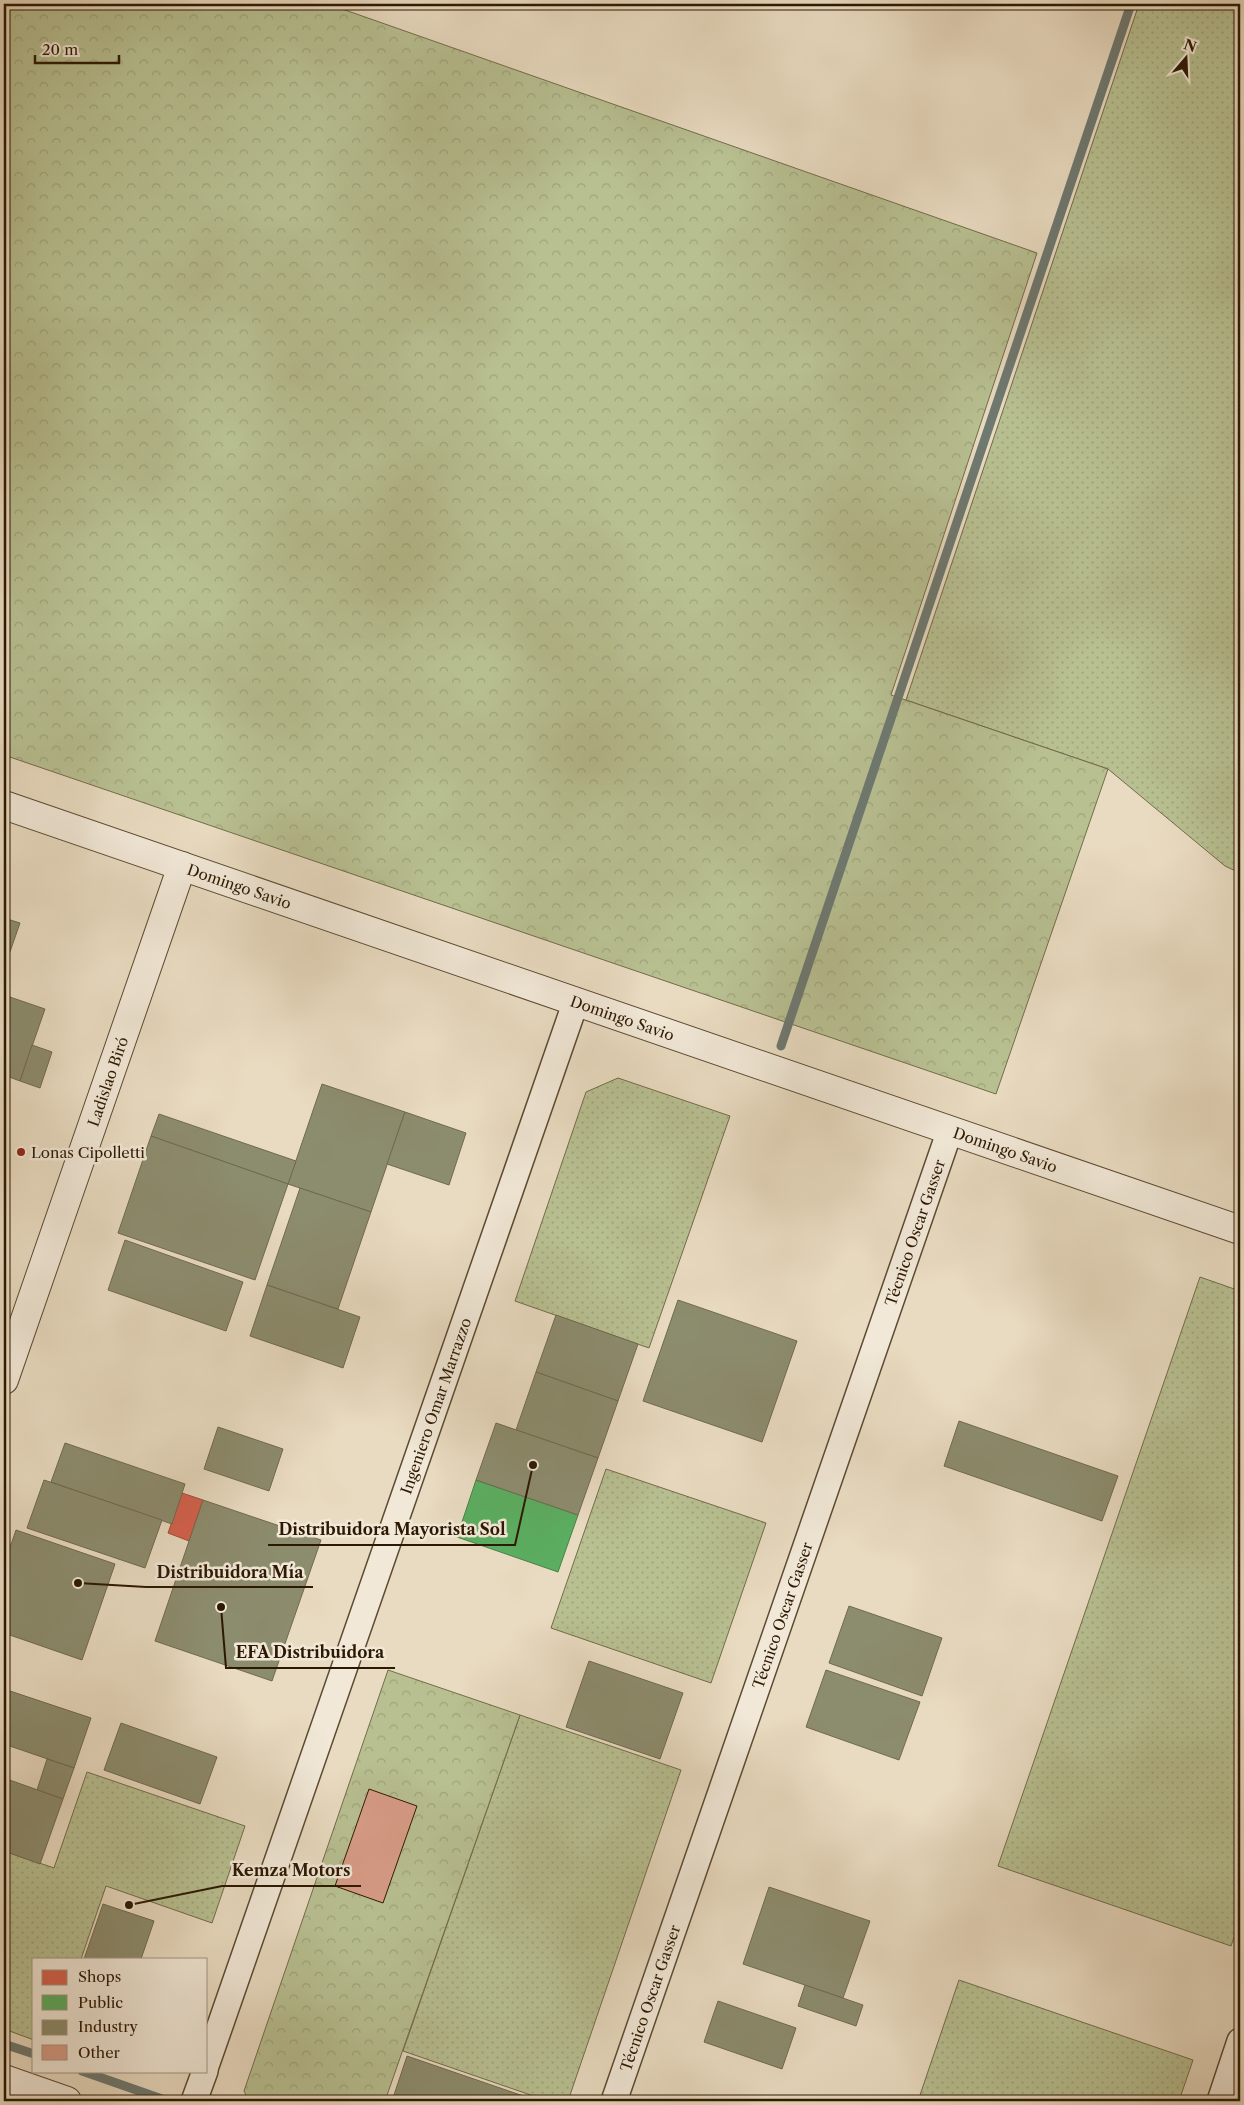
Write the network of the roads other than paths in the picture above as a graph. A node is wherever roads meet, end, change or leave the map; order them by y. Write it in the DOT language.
graph roads {
  1 [pos="4,805"];
  2 [pos="182,866"];
  3 [pos="576,1001"];
  4 [pos="950,1130"];
  5 [pos="1240,1230"];
  6 [pos="4,1380"];
  7 [pos="1240,2042"];
  8 [pos="208,2060"];
  9 [pos="205,2072"];
  10 [pos="4,2079"];
  11 [pos="67,2101"];
  12 [pos="194,2101"];
  13 [pos="614,2101"];
  14 [pos="1220,2101"];
  1 -- 2 [label="street, Domingo Savio"];
  2 -- 3 [label="street, Domingo Savio"];
  2 -- 6 [label="street, Ladislao Biró"];
  3 -- 4 [label="street, Domingo Savio"];
  3 -- 8 [label="street, Ingeniero Omar Marrazzo"];
  4 -- 5 [label="street, Domingo Savio"];
  4 -- 13 [label="street, Técnico Oscar Gasser"];
  7 -- 14 [label="street"];
  9 -- 12 [label="street"];
  10 -- 11 [label="street"];
}
